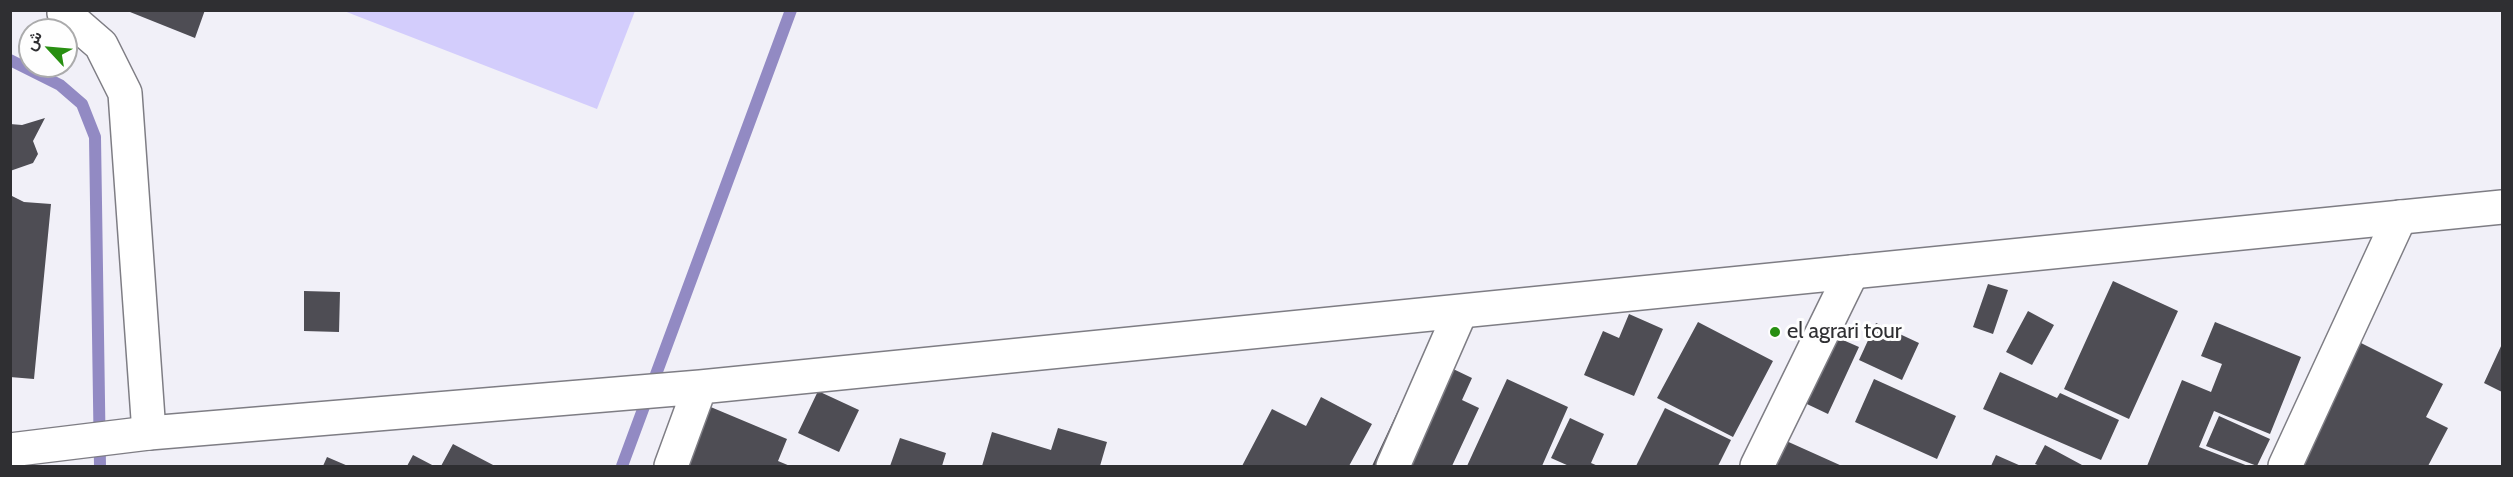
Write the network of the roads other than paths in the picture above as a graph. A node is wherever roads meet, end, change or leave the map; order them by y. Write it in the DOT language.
graph roads {
  1 [pos="60,11"];
  2 [pos="2502,207"];
  3 [pos="2400,217"];
  4 [pos="1852,272"];
  5 [pos="1460,312"];
  6 [pos="700,387"];
  7 [pos="138,434"];
  8 [pos="10,450"];
  9 [pos="671,466"];
  10 [pos="1393,466"];
  11 [pos="1757,466"];
  12 [pos="2285,466"];
  1 -- 7 [label="main road"];
  2 -- 3 [label="main road"];
  3 -- 4 [label="main road"];
  3 -- 12 [label="main road"];
  4 -- 5 [label="main road"];
  4 -- 11 [label="main road"];
  5 -- 6 [label="main road"];
  5 -- 10 [label="main road"];
  6 -- 7 [label="main road"];
  6 -- 9 [label="main road"];
  7 -- 8 [label="main road"];
}
